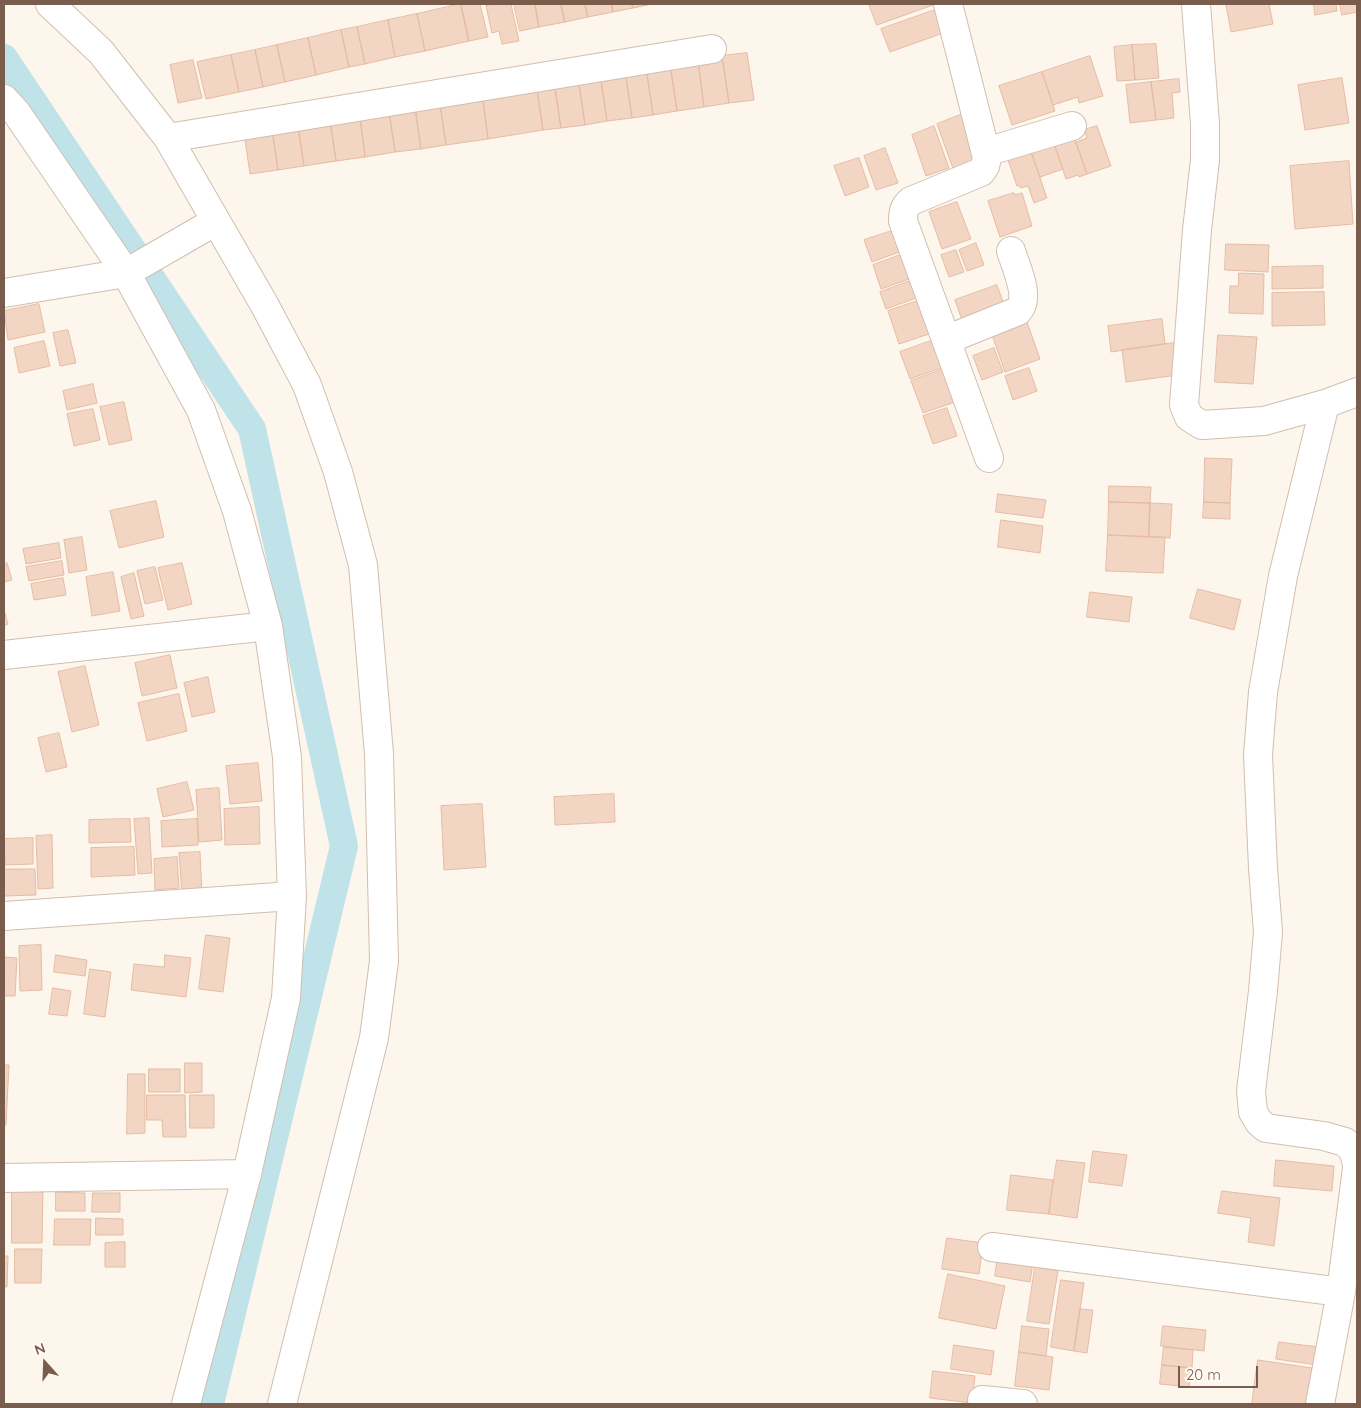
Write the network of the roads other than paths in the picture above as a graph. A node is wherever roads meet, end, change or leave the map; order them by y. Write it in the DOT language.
graph roads {
  1 [pos="50,4"];
  2 [pos="948,4"];
  3 [pos="1196,4"];
  4 [pos="712,49"];
  5 [pos="4,99"];
  6 [pos="1072,126"];
  7 [pos="168,138"];
  8 [pos="986,152"];
  9 [pos="216,220"];
  10 [pos="1011,251"];
  11 [pos="135,267"];
  12 [pos="4,293"];
  13 [pos="946,340"];
  14 [pos="1357,392"];
  15 [pos="1325,404"];
  16 [pos="989,458"];
  17 [pos="268,626"];
  18 [pos="4,655"];
  19 [pos="292,896"];
  20 [pos="4,916"];
  21 [pos="1357,1166"];
  22 [pos="247,1174"];
  23 [pos="4,1178"];
  24 [pos="992,1247"];
  25 [pos="1342,1292"];
  26 [pos="982,1400"];
  27 [pos="186,1404"];
  28 [pos="282,1404"];
  29 [pos="1024,1404"];
  30 [pos="1320,1404"];
  1 -- 7 [label="street"];
  2 -- 8 [label="street"];
  3 -- 15 [label="street"];
  4 -- 7 [label="street"];
  5 -- 11 [label="street"];
  6 -- 8 [label="street"];
  7 -- 9 [label="street"];
  8 -- 13 [label="street"];
  9 -- 11 [label="street"];
  9 -- 28 [label="street"];
  10 -- 13 [label="street"];
  11 -- 12 [label="street"];
  11 -- 17 [label="street"];
  13 -- 16 [label="street"];
  14 -- 15 [label="street"];
  15 -- 21 [label="street"];
  17 -- 18 [label="street"];
  17 -- 19 [label="street"];
  19 -- 20 [label="street"];
  19 -- 22 [label="street"];
  21 -- 25 [label="street"];
  22 -- 23 [label="street"];
  22 -- 27 [label="street"];
  24 -- 25 [label="street"];
  25 -- 30 [label="street"];
  26 -- 29 [label="street"];
}
